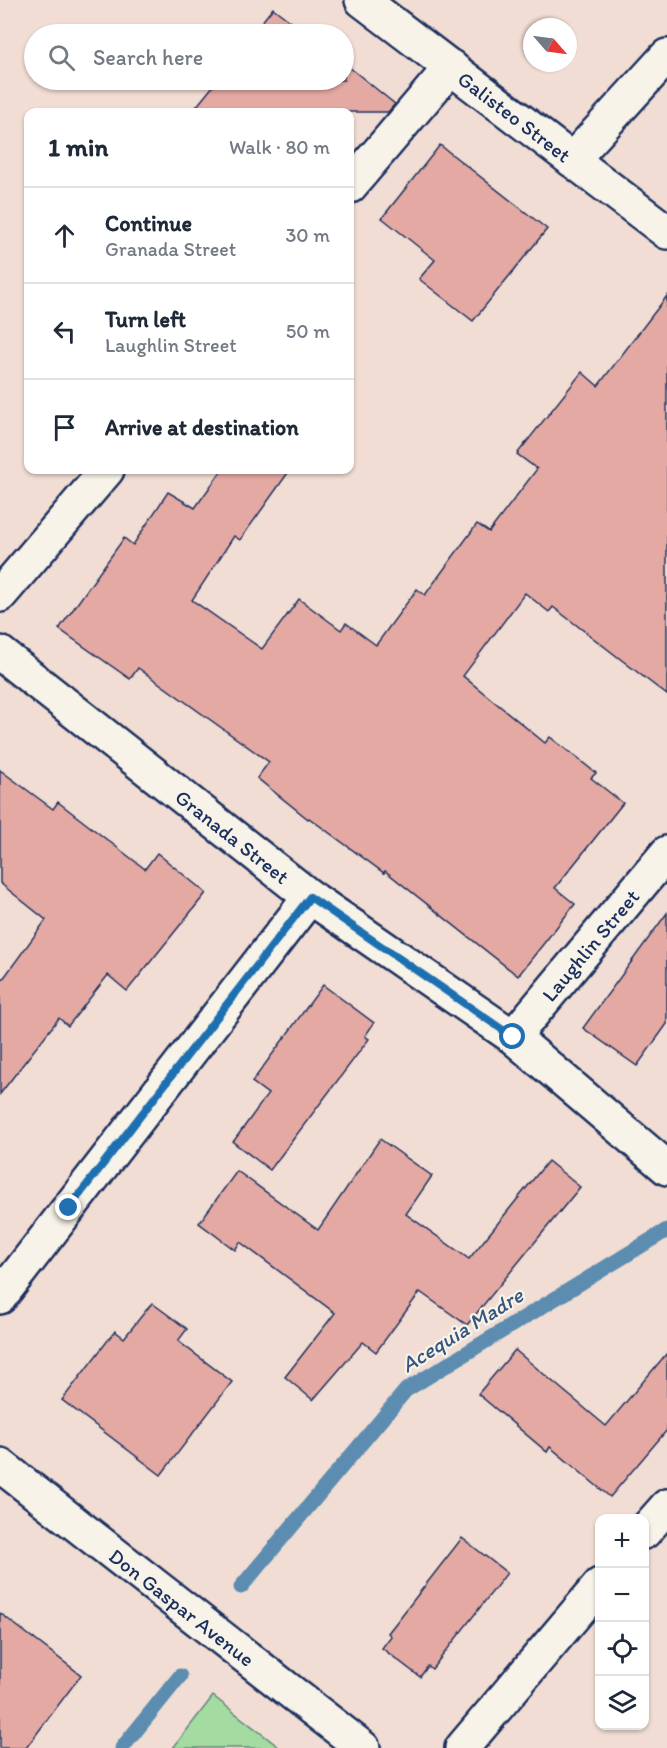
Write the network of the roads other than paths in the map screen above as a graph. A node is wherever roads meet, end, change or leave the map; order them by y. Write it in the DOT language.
graph roads {
  1 [pos="362,0"];
  2 [pos="667,56"];
  3 [pos="452,66"];
  4 [pos="572,160"];
  5 [pos="354,181"];
  6 [pos="667,232"];
  7 [pos="104,474"];
  8 [pos="0,595"];
  9 [pos="0,653"];
  10 [pos="667,853"];
  11 [pos="310,897"];
  12 [pos="513,1037"];
  13 [pos="667,1168"];
  14 [pos="0,1297"];
  15 [pos="0,1465"];
  16 [pos="667,1506"];
  17 [pos="649,1527"];
  18 [pos="595,1591"];
  19 [pos="363,1748"];
  20 [pos="462,1748"];
  1 -- 3 [label="street, Galisteo Street"];
  2 -- 4 [label="street"];
  3 -- 4 [label="street, Galisteo Street"];
  3 -- 5 [label="street"];
  4 -- 6 [label="street, Galisteo Street"];
  7 -- 8 [label="street"];
  9 -- 11 [label="street, Granada Street"];
  10 -- 12 [label="street, Laughlin Street"];
  11 -- 12 [label="street, Granada Street"];
  11 -- 14 [label="street"];
  12 -- 13 [label="street, Granada Street"];
  15 -- 19 [label="street, Don Gaspar Avenue"];
  16 -- 17 [label="street"];
  18 -- 20 [label="street"];
}
